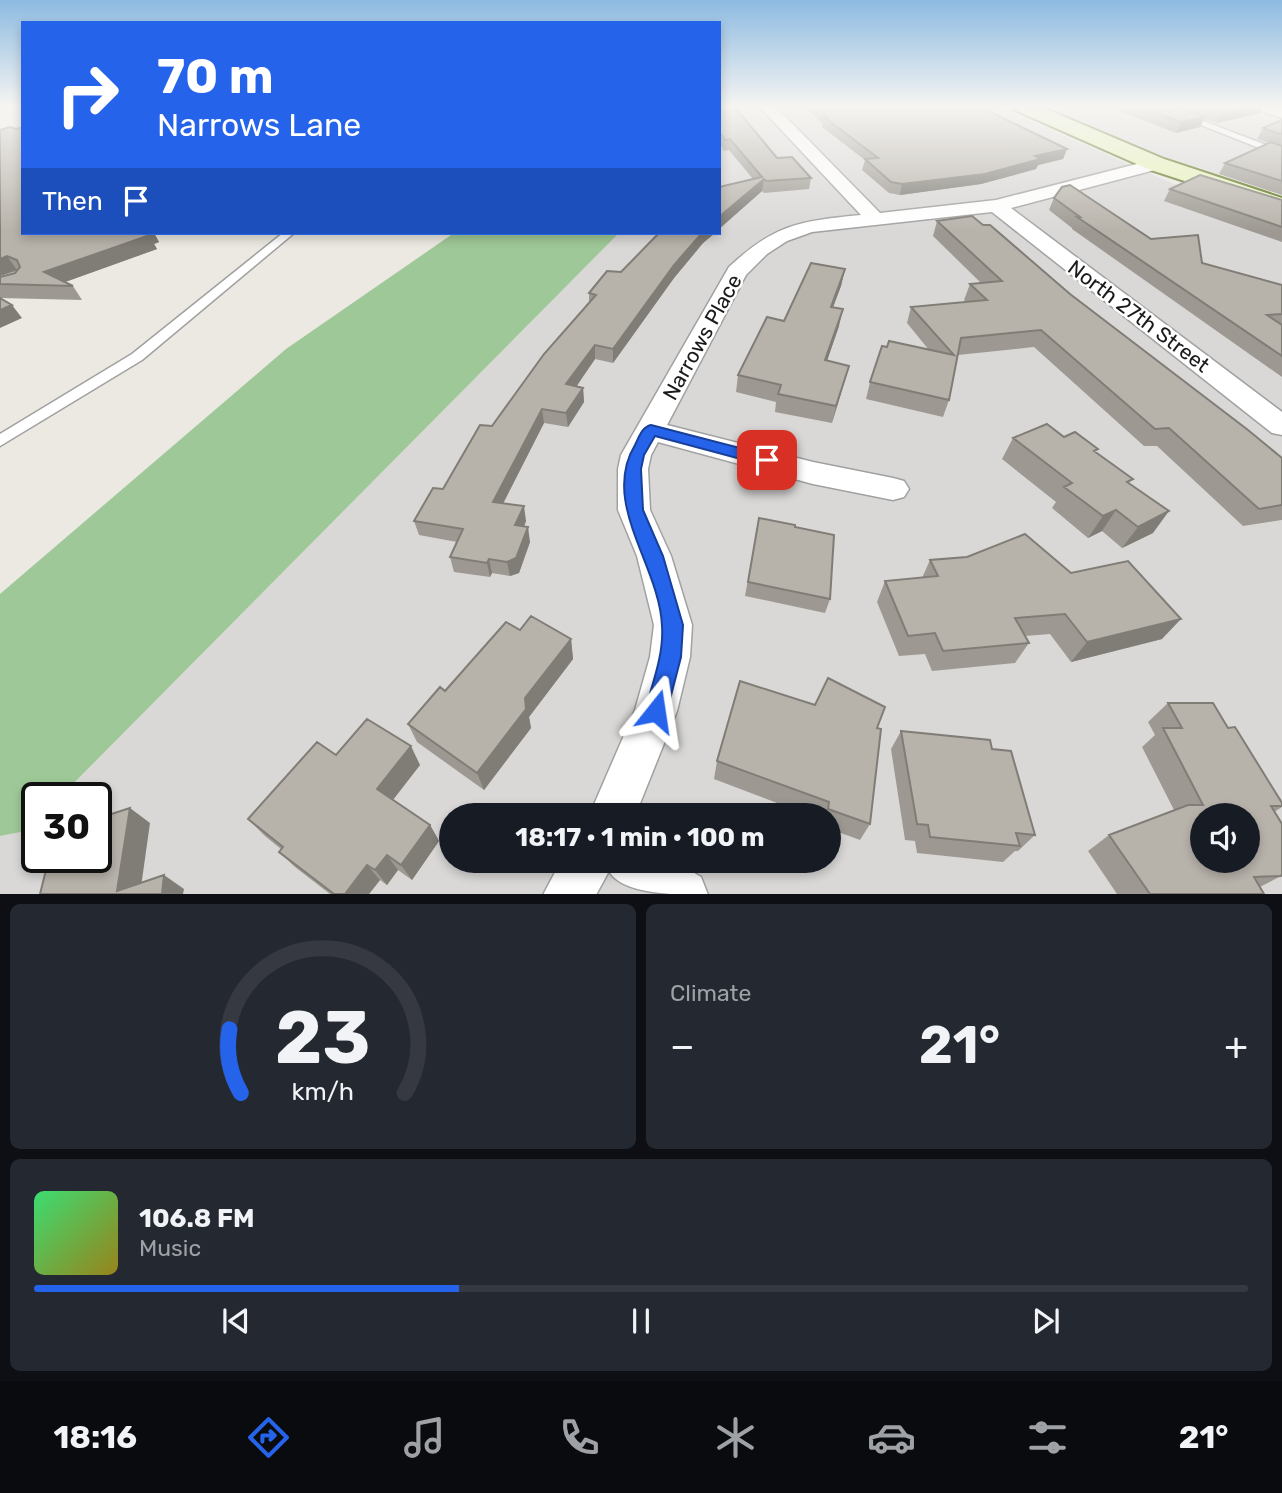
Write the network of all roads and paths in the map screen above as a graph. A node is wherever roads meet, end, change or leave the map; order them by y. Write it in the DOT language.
graph roads {
  1 [pos="807,148"];
  2 [pos="1120,148"];
  3 [pos="1266,148"];
  4 [pos="1282,154"];
  5 [pos="1156,163"];
  6 [pos="996,206"];
  7 [pos="1282,206"];
  8 [pos="875,218"];
  9 [pos="287,235"];
  10 [pos="1282,426"];
  11 [pos="651,430"];
  12 [pos="0,441"];
  13 [pos="893,489"];
  14 [pos="617,803"];
  15 [pos="581,873"];
  16 [pos="649,873"];
  17 [pos="568,894"];
  18 [pos="683,894"];
  1 -- 8 [label="street"];
  2 -- 5 [label="main road"];
  3 -- 4 [label="lane"];
  5 -- 6 [label="street, Narrows Place"];
  5 -- 7 [label="main road"];
  6 -- 8 [label="street, Narrows Place"];
  6 -- 10 [label="street, North 27th Street"];
  8 -- 11 [label="street, Narrows Place"];
  9 -- 12 [label="lane"];
  11 -- 13 [label="street"];
  11 -- 14 [label="street, Narrows Place"];
  15 -- 17 [label="street"];
  16 -- 18 [label="street"];
}
